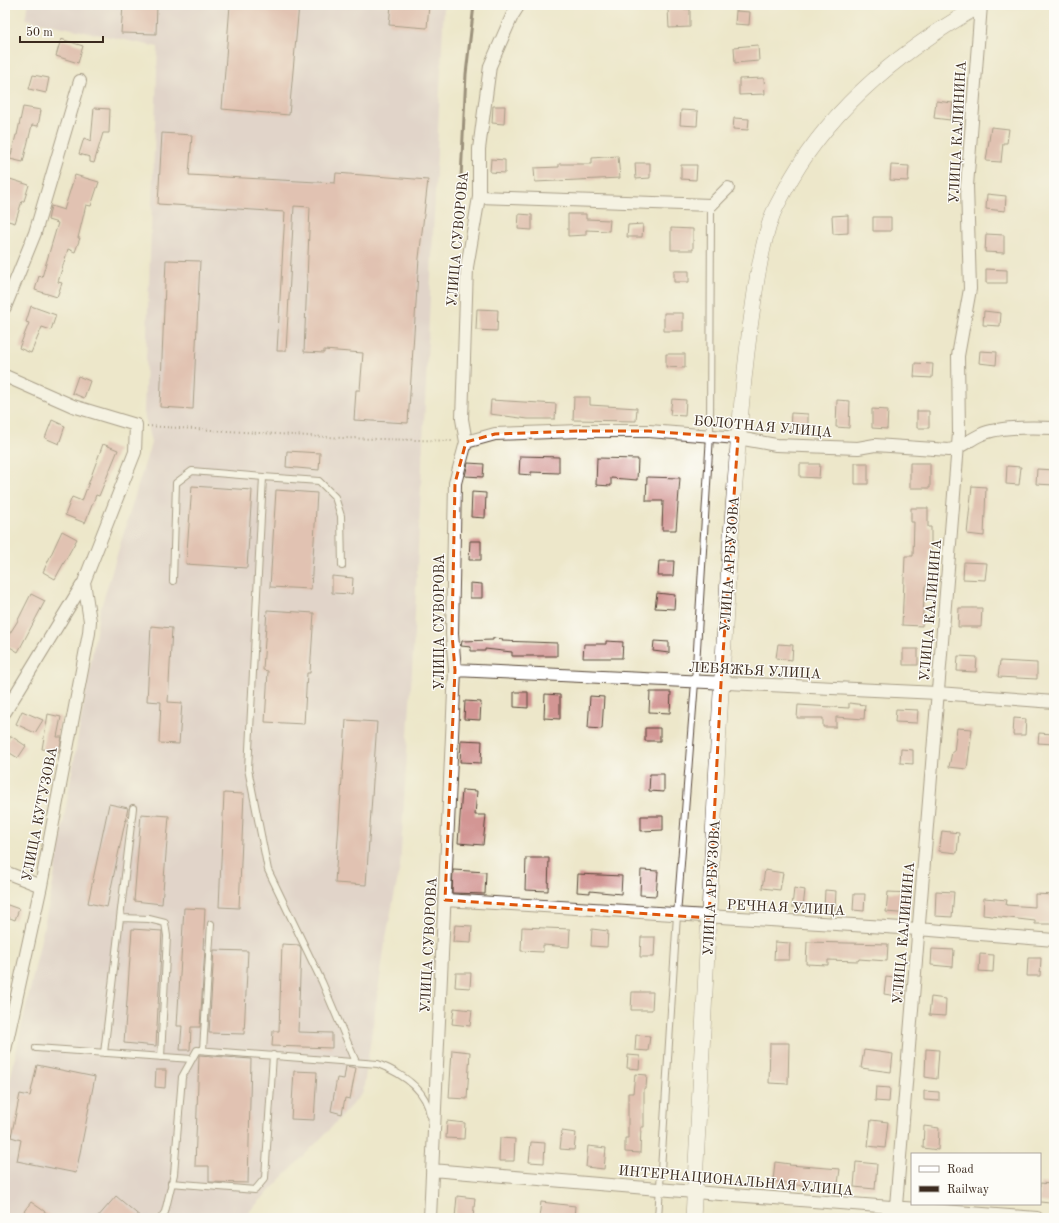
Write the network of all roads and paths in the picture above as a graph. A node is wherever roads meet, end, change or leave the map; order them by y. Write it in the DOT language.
graph roads {
  1 [pos="519,5"];
  2 [pos="981,5"];
  3 [pos="80,81"];
  4 [pos="728,188"];
  5 [pos="479,197"];
  6 [pos="711,205"];
  7 [pos="5,307"];
  8 [pos="5,376"];
  9 [pos="136,425"];
  10 [pos="1054,428"];
  11 [pos="710,435"];
  12 [pos="738,438"];
  13 [pos="466,442"];
  14 [pos="958,448"];
  15 [pos="264,477"];
  16 [pos="342,566"];
  17 [pos="173,581"];
  18 [pos="84,582"];
  19 [pos="455,670"];
  20 [pos="696,682"];
  21 [pos="721,683"];
  22 [pos="938,694"];
  23 [pos="1054,702"];
  24 [pos="5,712"];
  25 [pos="133,808"];
  26 [pos="5,872"];
  27 [pos="41,886"];
  28 [pos="445,900"];
  29 [pos="677,915"];
  30 [pos="122,918"];
  31 [pos="709,918"];
  32 [pos="211,924"];
  33 [pos="918,929"];
  34 [pos="1054,940"];
  35 [pos="36,1048"];
  36 [pos="5,1050"];
  37 [pos="203,1050"];
  38 [pos="104,1053"];
  39 [pos="273,1055"];
  40 [pos="161,1057"];
  41 [pos="192,1059"];
  42 [pos="356,1062"];
  43 [pos="434,1135"];
  44 [pos="432,1170"];
  45 [pos="172,1183"];
  46 [pos="660,1189"];
  47 [pos="694,1192"];
  48 [pos="895,1213"];
  49 [pos="161,1218"];
  50 [pos="430,1218"];
  51 [pos="658,1218"];
  52 [pos="693,1218"];
  53 [pos="1037,1218"];
  1 -- 5 [label="street, УЛИЦА СУВОРОВА"];
  2 -- 12 [label="street, УЛИЦА АРБУЗОВА"];
  2 -- 14 [label="street, УЛИЦА КАЛИНИНА"];
  3 -- 7 [label="street"];
  4 -- 6 [label="street"];
  5 -- 6 [label="street"];
  5 -- 13 [label="street, УЛИЦА СУВОРОВА"];
  6 -- 11 [label="lane"];
  8 -- 9 [label="street"];
  9 -- 13 [label="path"];
  9 -- 18 [label="street"];
  10 -- 14 [label="street, БОЛОТНАЯ УЛИЦА"];
  11 -- 12 [label="street, БОЛОТНАЯ УЛИЦА"];
  11 -- 13 [label="street, БОЛОТНАЯ УЛИЦА"];
  11 -- 20 [label="lane"];
  12 -- 14 [label="street, БОЛОТНАЯ УЛИЦА"];
  12 -- 21 [label="street, УЛИЦА АРБУЗОВА"];
  13 -- 19 [label="street, УЛИЦА СУВОРОВА"];
  14 -- 22 [label="street, УЛИЦА КАЛИНИНА"];
  15 -- 16 [label="lane"];
  15 -- 17 [label="lane"];
  15 -- 42 [label="lane"];
  18 -- 24 [label="street"];
  18 -- 27 [label="street, УЛИЦА КУТУЗОВА"];
  19 -- 20 [label="street, ЛЕБЯЖЬЯ УЛИЦА"];
  19 -- 28 [label="street, УЛИЦА СУВОРОВА"];
  20 -- 21 [label="street, ЛЕБЯЖЬЯ УЛИЦА"];
  20 -- 29 [label="lane"];
  21 -- 22 [label="street, ЛЕБЯЖЬЯ УЛИЦА"];
  21 -- 31 [label="street, УЛИЦА АРБУЗОВА"];
  22 -- 23 [label="street, ЛЕБЯЖЬЯ УЛИЦА"];
  22 -- 33 [label="street, УЛИЦА КАЛИНИНА"];
  25 -- 30 [label="lane"];
  26 -- 27 [label="street"];
  27 -- 36 [label="street, УЛИЦА КУТУЗОВА"];
  28 -- 29 [label="street, РЕЧНАЯ УЛИЦА"];
  28 -- 43 [label="street, УЛИЦА СУВОРОВА"];
  29 -- 31 [label="street, РЕЧНАЯ УЛИЦА"];
  29 -- 46 [label="lane"];
  30 -- 38 [label="lane"];
  30 -- 40 [label="lane"];
  31 -- 33 [label="street, РЕЧНАЯ УЛИЦА"];
  31 -- 47 [label="street, УЛИЦА АРБУЗОВА"];
  32 -- 37 [label="lane"];
  33 -- 34 [label="street, РЕЧНАЯ УЛИЦА"];
  33 -- 48 [label="street, УЛИЦА КАЛИНИНА"];
  35 -- 38 [label="lane"];
  37 -- 39 [label="lane"];
  37 -- 41 [label="lane"];
  38 -- 40 [label="lane"];
  39 -- 42 [label="lane"];
  39 -- 45 [label="lane"];
  40 -- 41 [label="lane"];
  41 -- 45 [label="lane"];
  42 -- 43 [label="lane"];
  43 -- 44 [label="street, УЛИЦА СУВОРОВА"];
  44 -- 46 [label="street, ИНТЕРНАЦИОНАЛЬНАЯ УЛИЦА"];
  44 -- 50 [label="street, УЛИЦА СУВОРОВА"];
  45 -- 49 [label="lane"];
  46 -- 47 [label="street, ИНТЕРНАЦИОНАЛЬНАЯ УЛИЦА"];
  46 -- 51 [label="lane"];
  47 -- 48 [label="street, ИНТЕРНАЦИОНАЛЬНАЯ УЛИЦА"];
  47 -- 52 [label="street, УЛИЦА АРБУЗОВА"];
  48 -- 53 [label="street, ИНТЕРНАЦИОНАЛЬНАЯ УЛИЦА"];
}
